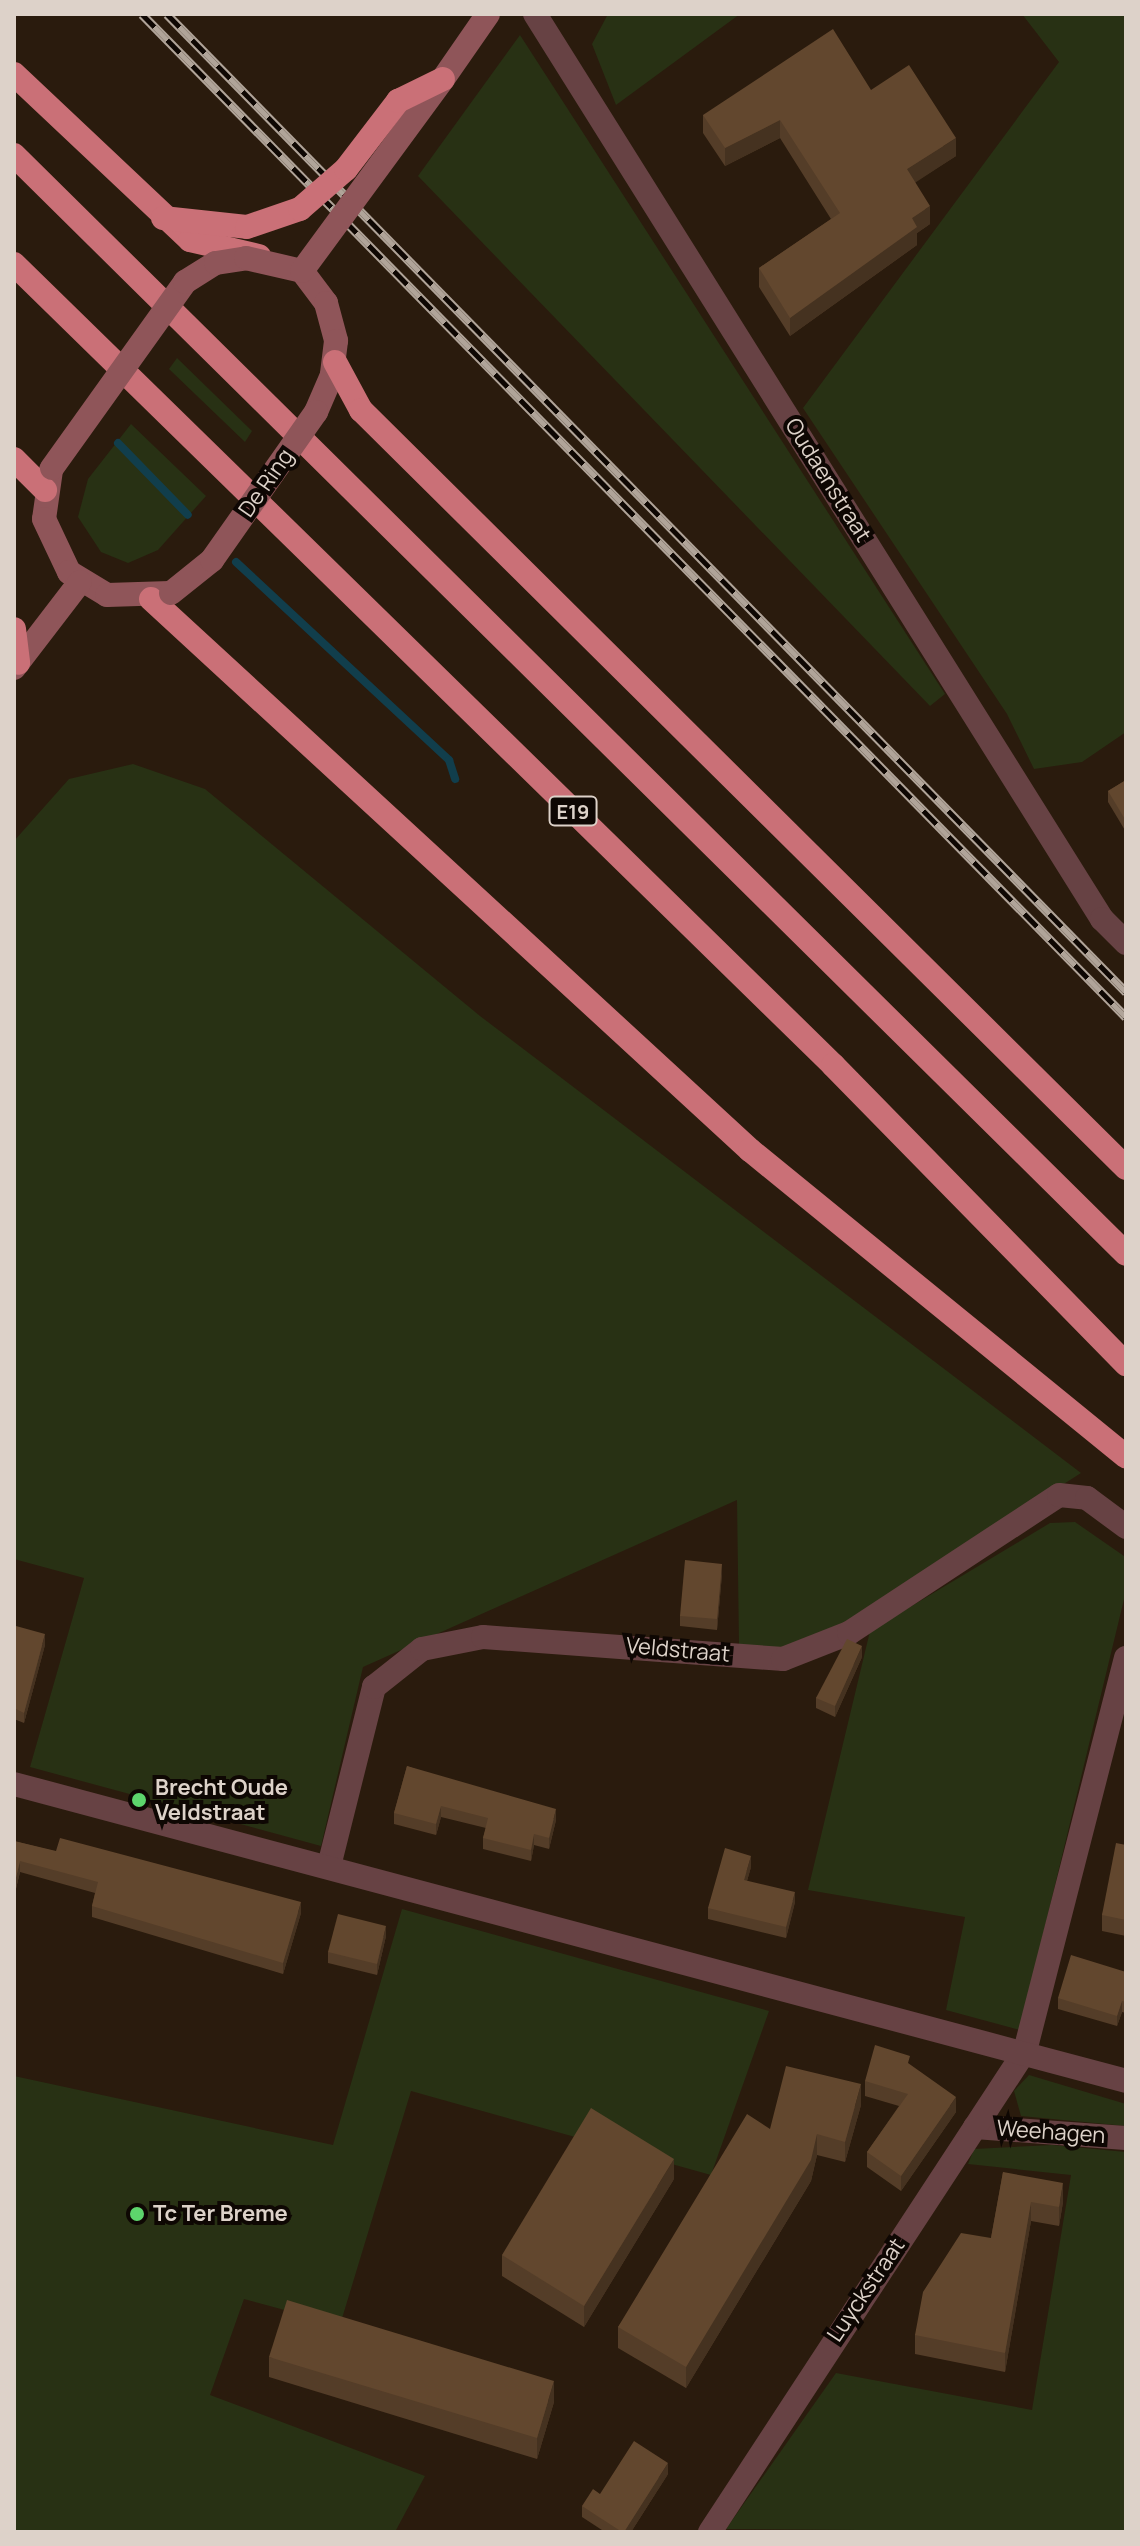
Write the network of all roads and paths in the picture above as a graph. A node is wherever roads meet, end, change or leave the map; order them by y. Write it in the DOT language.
graph roads {
  1 [pos="488,14"];
  2 [pos="535,14"];
  3 [pos="14,74"];
  4 [pos="443,79"];
  5 [pos="14,155"];
  6 [pos="163,218"];
  7 [pos="265,258"];
  8 [pos="14,264"];
  9 [pos="302,271"];
  10 [pos="335,362"];
  11 [pos="14,459"];
  12 [pos="48,479"];
  13 [pos="80,582"];
  14 [pos="161,596"];
  15 [pos="14,629"];
  16 [pos="16,666"];
  17 [pos="1126,943"];
  18 [pos="1126,1168"];
  19 [pos="1126,1254"];
  20 [pos="1126,1364"];
  21 [pos="1126,1457"];
  22 [pos="1126,1527"];
  23 [pos="1126,1658"];
  24 [pos="14,1784"];
  25 [pos="329,1866"];
  26 [pos="1025,2051"];
  27 [pos="1126,2081"];
  28 [pos="975,2127"];
  29 [pos="1126,2138"];
  30 [pos="710,2532"];
  1 -- 4 [label="main road"];
  2 -- 17 [label="street, Oudaenstraat"];
  3 -- 6 [label="highway"];
  4 -- 6 [label="highway, bridge"];
  4 -- 9 [label="main road, bridge"];
  5 -- 19 [label="highway"];
  6 -- 7 [label="highway, bridge"];
  7 -- 9 [label="main road, bridge"];
  7 -- 12 [label="main road, bridge"];
  8 -- 20 [label="highway, E19"];
  9 -- 10 [label="main road, De Ring"];
  10 -- 14 [label="main road, De Ring, bridge"];
  10 -- 18 [label="highway"];
  11 -- 12 [label="highway"];
  12 -- 13 [label="main road"];
  13 -- 14 [label="main road"];
  13 -- 16 [label="main road"];
  14 -- 21 [label="highway"];
  15 -- 16 [label="highway"];
  22 -- 25 [label="street, Veldstraat"];
  23 -- 26 [label="street"];
  24 -- 25 [label="street"];
  25 -- 26 [label="street"];
  26 -- 27 [label="street"];
  26 -- 28 [label="street, Luyckstraat"];
  28 -- 29 [label="street, Weehagen"];
  28 -- 30 [label="street, Luyckstraat"];
}
